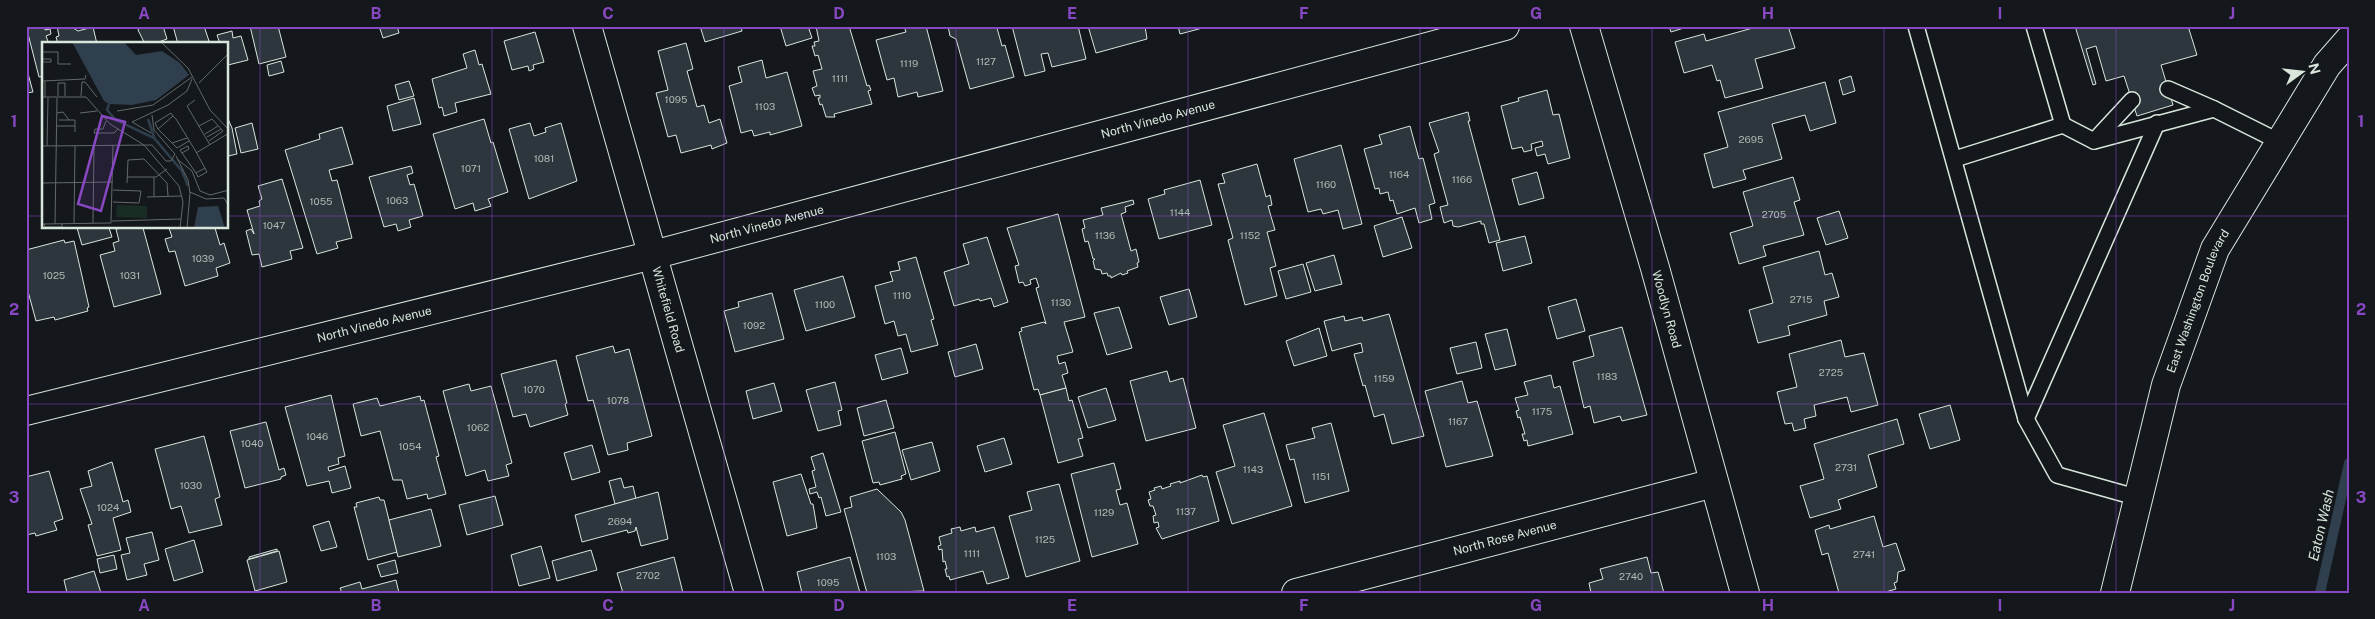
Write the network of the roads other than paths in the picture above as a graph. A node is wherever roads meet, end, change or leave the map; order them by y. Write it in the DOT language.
graph roads {
  1 [pos="587,26"];
  2 [pos="1505,26"];
  3 [pos="1584,26"];
  4 [pos="1916,26"];
  5 [pos="2034,26"];
  6 [pos="2349,40"];
  7 [pos="2168,89"];
  8 [pos="2132,100"];
  9 [pos="2214,109"];
  10 [pos="2157,123"];
  11 [pos="2063,125"];
  12 [pos="2094,141"];
  13 [pos="2280,142"];
  14 [pos="1955,159"];
  15 [pos="653,255"];
  16 [pos="26,411"];
  17 [pos="2026,419"];
  18 [pos="1714,483"];
  19 [pos="2139,498"];
  20 [pos="749,593"];
  21 [pos="1296,593"];
  22 [pos="1745,593"];
  23 [pos="2116,593"];
  1 -- 15 [label="street, Whitefield Road"];
  2 -- 15 [label="street, North Vinedo Avenue"];
  3 -- 18 [label="street, Woodlyn Road"];
  4 -- 14 [label="lane"];
  5 -- 11 [label="lane"];
  6 -- 13 [label="street, East Washington Boulevard"];
  7 -- 9 [label="lane"];
  8 -- 12 [label="lane"];
  9 -- 10 [label="lane"];
  9 -- 13 [label="lane"];
  10 -- 12 [label="lane"];
  10 -- 17 [label="lane"];
  11 -- 12 [label="lane"];
  11 -- 14 [label="lane"];
  13 -- 19 [label="street, East Washington Boulevard"];
  14 -- 17 [label="lane"];
  15 -- 16 [label="street, North Vinedo Avenue"];
  15 -- 20 [label="street, Whitefield Road"];
  17 -- 19 [label="lane"];
  18 -- 21 [label="street, North Rose Avenue"];
  18 -- 22 [label="street, Woodlyn Road"];
  19 -- 23 [label="street, East Washington Boulevard"];
}
